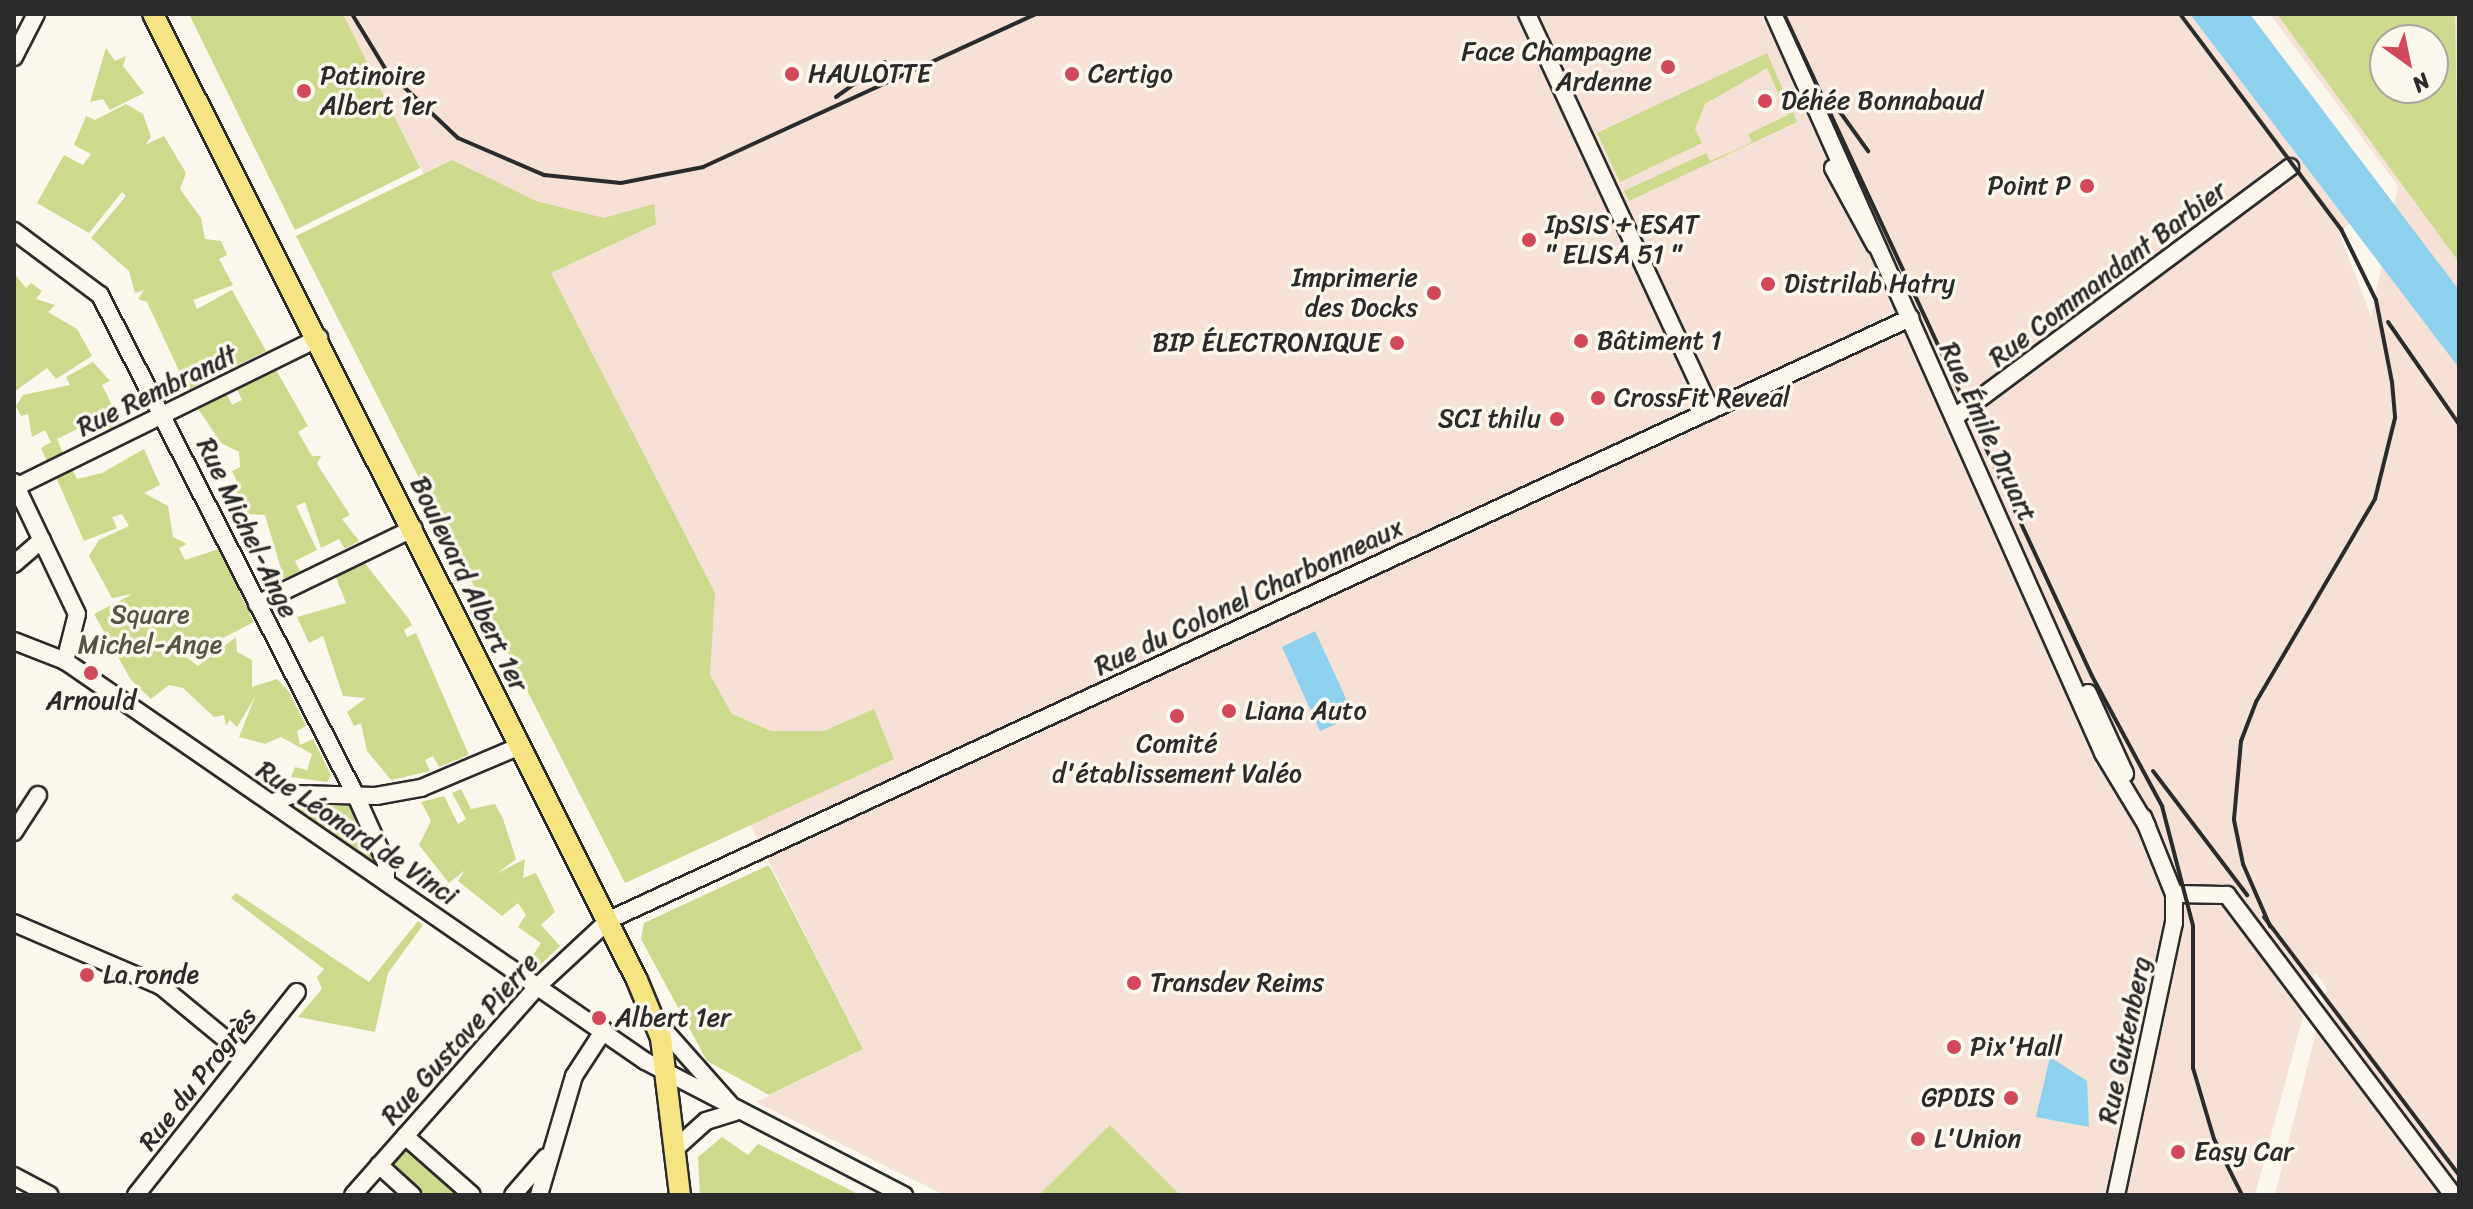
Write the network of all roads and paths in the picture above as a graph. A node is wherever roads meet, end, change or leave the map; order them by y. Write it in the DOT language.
graph roads {
  1 [pos="36,14"];
  2 [pos="153,14"];
  3 [pos="1527,14"];
  4 [pos="1763,14"];
  5 [pos="1774,14"];
  6 [pos="14,57"];
  7 [pos="2290,167"];
  8 [pos="14,231"];
  9 [pos="1875,245"];
  10 [pos="1910,318"];
  11 [pos="319,338"];
  12 [pos="1711,410"];
  13 [pos="165,415"];
  14 [pos="1955,417"];
  15 [pos="15,484"];
  16 [pos="414,528"];
  17 [pos="42,540"];
  18 [pos="14,564"];
  19 [pos="257,604"];
  20 [pos="14,641"];
  21 [pos="65,661"];
  22 [pos="520,746"];
  23 [pos="38,795"];
  24 [pos="356,796"];
  25 [pos="271,803"];
  26 [pos="14,832"];
  27 [pos="386,882"];
  28 [pos="2174,894"];
  29 [pos="609,920"];
  30 [pos="14,923"];
  31 [pos="539,985"];
  32 [pos="297,992"];
  33 [pos="653,1016"];
  34 [pos="604,1030"];
  35 [pos="246,1056"];
  36 [pos="668,1075"];
  37 [pos="736,1112"];
  38 [pos="405,1136"];
  39 [pos="676,1148"];
  40 [pos="547,1156"];
  41 [pos="379,1165"];
  42 [pos="14,1176"];
  43 [pos="49,1195"];
  44 [pos="136,1195"];
  45 [pos="353,1195"];
  46 [pos="412,1195"];
  47 [pos="472,1195"];
  48 [pos="513,1195"];
  49 [pos="539,1195"];
  50 [pos="680,1195"];
  51 [pos="904,1195"];
  52 [pos="2116,1195"];
  53 [pos="2453,1195"];
  1 -- 6 [label="street"];
  2 -- 11 [label="main road, Boulevard Albert 1er"];
  3 -- 12 [label="street"];
  4 -- 9 [label="street, Rue Émile Druart"];
  5 -- 9 [label="street, Rue Émile Druart"];
  7 -- 14 [label="street, Rue Commandant Barbier"];
  8 -- 13 [label="street, Rue Michel-Ange"];
  9 -- 10 [label="street, Rue Émile Druart"];
  10 -- 12 [label="street, Rue du Colonel Charbonneaux"];
  10 -- 14 [label="street, Rue Émile Druart"];
  11 -- 13 [label="street, Rue Rembrandt"];
  11 -- 16 [label="main road, Boulevard Albert 1er"];
  12 -- 29 [label="street, Rue du Colonel Charbonneaux"];
  13 -- 15 [label="street, Rue Rembrandt"];
  13 -- 19 [label="street, Rue Michel-Ange"];
  14 -- 28 [label="street, Rue Émile Druart"];
  15 -- 17 [label="street"];
  16 -- 19 [label="street"];
  16 -- 22 [label="main road, Boulevard Albert 1er"];
  17 -- 18 [label="street"];
  17 -- 21 [label="street"];
  19 -- 24 [label="street, Rue Michel-Ange"];
  20 -- 21 [label="street, Rue Léonard de Vinci"];
  21 -- 25 [label="street, Rue Léonard de Vinci"];
  22 -- 24 [label="street"];
  22 -- 29 [label="main road, Boulevard Albert 1er"];
  23 -- 26 [label="street"];
  24 -- 25 [label="street"];
  24 -- 27 [label="street, Rue Michel-Ange"];
  25 -- 27 [label="street, Rue Léonard de Vinci"];
  27 -- 31 [label="street, Rue Léonard de Vinci"];
  28 -- 52 [label="street, Rue Gutenberg"];
  28 -- 53 [label="street"];
  29 -- 31 [label="street, Rue Gustave Pierre"];
  29 -- 33 [label="main road, Boulevard Albert 1er"];
  30 -- 35 [label="street"];
  31 -- 34 [label="street, Rue Léonard de Vinci"];
  31 -- 38 [label="street, Rue Gustave Pierre"];
  32 -- 35 [label="street, Rue du Progrès"];
  33 -- 36 [label="main road, Boulevard Albert 1er"];
  33 -- 37 [label="street"];
  34 -- 36 [label="street, Rue Léonard de Vinci"];
  34 -- 40 [label="street"];
  35 -- 44 [label="street, Rue du Progrès"];
  36 -- 37 [label="street, Rue Léonard de Vinci"];
  36 -- 39 [label="main road, Boulevard Albert 1er"];
  37 -- 39 [label="street"];
  37 -- 51 [label="street, Rue Léonard de Vinci"];
  38 -- 41 [label="street, Rue Gustave Pierre"];
  38 -- 47 [label="street"];
  39 -- 50 [label="main road, Boulevard Albert 1er"];
  40 -- 48 [label="street"];
  40 -- 49 [label="street"];
  41 -- 45 [label="street, Rue Gustave Pierre"];
  41 -- 46 [label="street"];
  42 -- 43 [label="street"];
}
